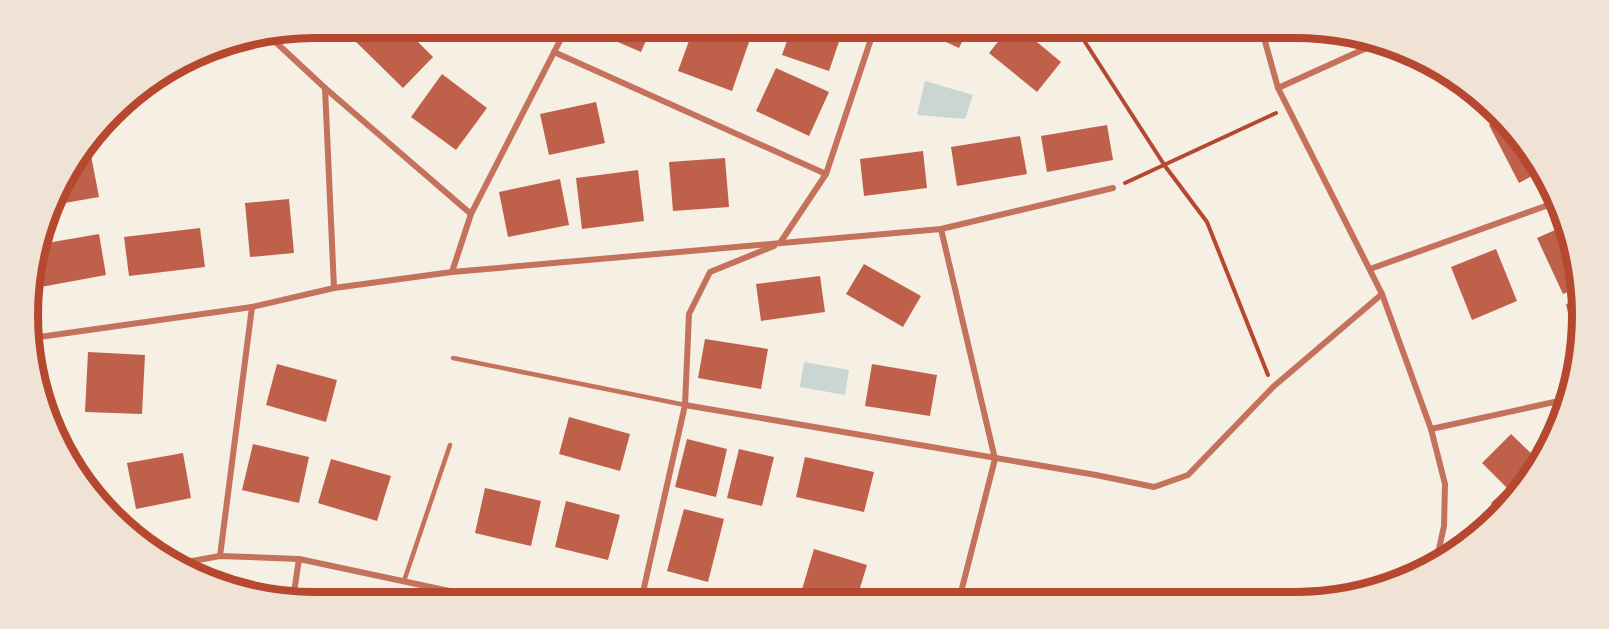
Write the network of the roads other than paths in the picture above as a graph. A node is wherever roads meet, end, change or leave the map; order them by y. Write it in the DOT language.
graph roads {
  1 [pos="561,38"];
  2 [pos="871,38"];
  3 [pos="1264,38"];
  4 [pos="274,41"];
  5 [pos="1368,48"];
  6 [pos="554,52"];
  7 [pos="325,88"];
  8 [pos="1278,88"];
  9 [pos="826,174"];
  10 [pos="1113,189"];
  11 [pos="1549,205"];
  12 [pos="471,214"];
  13 [pos="941,229"];
  14 [pos="780,243"];
  15 [pos="1370,269"];
  16 [pos="452,272"];
  17 [pos="334,288"];
  18 [pos="1382,294"];
  19 [pos="252,307"];
  20 [pos="38,337"];
  21 [pos="453,358"];
  22 [pos="1558,401"];
  23 [pos="685,405"];
  24 [pos="1431,429"];
  25 [pos="450,445"];
  26 [pos="995,459"];
  27 [pos="1439,551"];
  28 [pos="220,556"];
  29 [pos="299,559"];
  30 [pos="189,562"];
  31 [pos="404,581"];
  32 [pos="294,591"];
  33 [pos="455,592"];
  34 [pos="643,592"];
  35 [pos="961,592"];
  1 -- 6 [label="street"];
  2 -- 9 [label="street"];
  3 -- 8 [label="street"];
  4 -- 7 [label="street"];
  5 -- 8 [label="street"];
  6 -- 9 [label="street"];
  6 -- 12 [label="street"];
  7 -- 12 [label="street"];
  7 -- 17 [label="street"];
  8 -- 15 [label="street"];
  9 -- 14 [label="street"];
  10 -- 13 [label="street"];
  11 -- 15 [label="street"];
  12 -- 16 [label="street"];
  13 -- 14 [label="street"];
  13 -- 26 [label="street"];
  14 -- 16 [label="street"];
  14 -- 23 [label="street"];
  15 -- 18 [label="street"];
  16 -- 17 [label="street"];
  17 -- 19 [label="street"];
  18 -- 24 [label="street"];
  18 -- 26 [label="street"];
  19 -- 20 [label="street"];
  19 -- 28 [label="street"];
  21 -- 23 [label="lane"];
  22 -- 24 [label="street"];
  23 -- 26 [label="street"];
  23 -- 34 [label="street"];
  24 -- 27 [label="street"];
  25 -- 31 [label="lane"];
  26 -- 35 [label="street"];
  28 -- 29 [label="street"];
  28 -- 30 [label="street"];
  29 -- 31 [label="street"];
  29 -- 32 [label="street"];
  31 -- 33 [label="street"];
}
